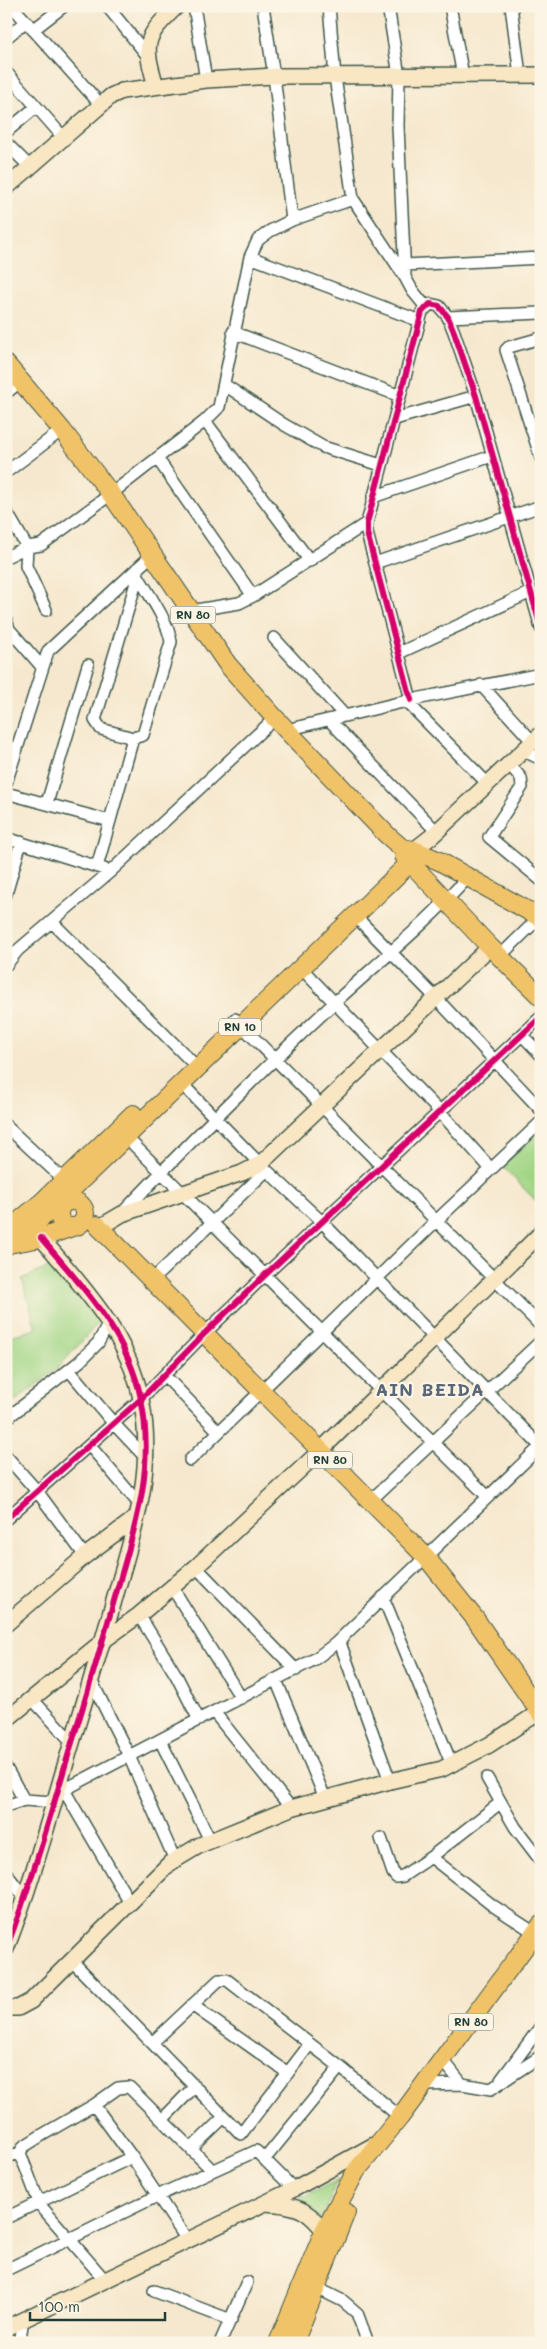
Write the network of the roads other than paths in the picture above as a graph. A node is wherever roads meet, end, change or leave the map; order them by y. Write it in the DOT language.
graph roads {
  1 [pos="64,6"];
  2 [pos="107,6"];
  3 [pos="177,6"];
  4 [pos="194,6"];
  5 [pos="263,6"];
  6 [pos="329,6"];
  7 [pos="388,6"];
  8 [pos="450,6"];
  9 [pos="511,6"];
  10 [pos="10,8"];
  11 [pos="29,26"];
  12 [pos="6,38"];
  13 [pos="147,56"];
  14 [pos="6,72"];
  15 [pos="520,75"];
  16 [pos="541,75"];
  17 [pos="274,76"];
  18 [pos="399,76"];
  19 [pos="463,76"];
  20 [pos="335,77"];
  21 [pos="206,80"];
  22 [pos="156,86"];
  23 [pos="101,105"];
  24 [pos="36,107"];
  25 [pos="6,132"];
  26 [pos="63,137"];
  27 [pos="6,143"];
  28 [pos="30,167"];
  29 [pos="6,188"];
  30 [pos="353,199"];
  31 [pos="292,220"];
  32 [pos="250,257"];
  33 [pos="541,258"];
  34 [pos="405,265"];
  35 [pos="406,277"];
  36 [pos="426,306"];
  37 [pos="448,317"];
  38 [pos="540,317"];
  39 [pos="420,320"];
  40 [pos="233,332"];
  41 [pos="541,338"];
  42 [pos="6,364"];
  43 [pos="21,381"];
  44 [pos="225,385"];
  45 [pos="6,393"];
  46 [pos="400,396"];
  47 [pos="476,396"];
  48 [pos="395,419"];
  49 [pos="205,421"];
  50 [pos="62,430"];
  51 [pos="492,456"];
  52 [pos="157,458"];
  53 [pos="541,458"];
  54 [pos="381,465"];
  55 [pos="10,470"];
  56 [pos="111,494"];
  57 [pos="373,497"];
  58 [pos="541,506"];
  59 [pos="6,511"];
  60 [pos="510,516"];
  61 [pos="367,523"];
  62 [pos="26,547"];
  63 [pos="153,554"];
  64 [pos="6,557"];
  65 [pos="310,561"];
  66 [pos="375,563"];
  67 [pos="137,574"];
  68 [pos="253,596"];
  69 [pos="535,597"];
  70 [pos="46,610"];
  71 [pos="190,611"];
  72 [pos="6,620"];
  73 [pos="541,628"];
  74 [pos="274,638"];
  75 [pos="399,654"];
  76 [pos="88,665"];
  77 [pos="42,667"];
  78 [pos="541,674"];
  79 [pos="481,685"];
  80 [pos="409,701"];
  81 [pos="345,716"];
  82 [pos="329,720"];
  83 [pos="281,724"];
  84 [pos="133,738"];
  85 [pos="533,742"];
  86 [pos="10,756"];
  87 [pos="541,759"];
  88 [pos="509,764"];
  89 [pos="6,783"];
  90 [pos="488,784"];
  91 [pos="6,793"];
  92 [pos="47,803"];
  93 [pos="110,821"];
  94 [pos="436,832"];
  95 [pos="6,838"];
  96 [pos="21,842"];
  97 [pos="412,853"];
  98 [pos="97,866"];
  99 [pos="111,871"];
  100 [pos="468,877"];
  101 [pos="541,880"];
  102 [pos="6,894"];
  103 [pos="447,901"];
  104 [pos="356,917"];
  105 [pos="541,917"];
  106 [pos="52,922"];
  107 [pos="6,946"];
  108 [pos="18,950"];
  109 [pos="495,951"];
  110 [pos="390,954"];
  111 [pos="6,965"];
  112 [pos="302,968"];
  113 [pos="541,997"];
  114 [pos="436,998"];
  115 [pos="334,1004"];
  116 [pos="541,1017"];
  117 [pos="238,1022"];
  118 [pos="522,1035"];
  119 [pos="381,1050"];
  120 [pos="541,1055"];
  121 [pos="190,1060"];
  122 [pos="275,1060"];
  123 [pos="495,1061"];
  124 [pos="181,1083"];
  125 [pos="322,1106"];
  126 [pos="541,1110"];
  127 [pos="440,1112"];
  128 [pos="214,1118"];
  129 [pos="541,1122"];
  130 [pos="6,1126"];
  131 [pos="126,1137"];
  132 [pos="380,1167"];
  133 [pos="263,1168"];
  134 [pos="491,1169"];
  135 [pos="161,1172"];
  136 [pos="66,1193"];
  137 [pos="183,1193"];
  138 [pos="122,1214"];
  139 [pos="436,1220"];
  140 [pos="212,1222"];
  141 [pos="321,1222"];
  142 [pos="87,1226"];
  143 [pos="541,1233"];
  144 [pos="41,1238"];
  145 [pos="8,1240"];
  146 [pos="265,1275"];
  147 [pos="376,1278"];
  148 [pos="494,1279"];
  149 [pos="152,1280"];
  150 [pos="109,1323"];
  151 [pos="541,1326"];
  152 [pos="322,1332"];
  153 [pos="204,1333"];
  154 [pos="434,1337"];
  155 [pos="541,1341"];
  156 [pos="69,1370"];
  157 [pos="165,1376"];
  158 [pos="261,1390"];
  159 [pos="381,1390"];
  160 [pos="488,1391"];
  161 [pos="141,1399"];
  162 [pos="6,1418"];
  163 [pos="114,1424"];
  164 [pos="219,1432"];
  165 [pos="432,1441"];
  166 [pos="90,1446"];
  167 [pos="541,1446"];
  168 [pos="320,1451"];
  169 [pos="6,1456"];
  170 [pos="147,1459"];
  171 [pos="190,1460"];
  172 [pos="37,1491"];
  173 [pos="488,1497"];
  174 [pos="370,1501"];
  175 [pos="139,1511"];
  176 [pos="6,1518"];
  177 [pos="85,1556"];
  178 [pos="426,1557"];
  179 [pos="196,1567"];
  180 [pos="172,1588"];
  181 [pos="384,1597"];
  182 [pos="139,1616"];
  183 [pos="6,1624"];
  184 [pos="339,1640"];
  185 [pos="103,1641"];
  186 [pos="296,1670"];
  187 [pos="91,1680"];
  188 [pos="276,1680"];
  189 [pos="241,1698"];
  190 [pos="33,1700"];
  191 [pos="214,1712"];
  192 [pos="540,1712"];
  193 [pos="6,1720"];
  194 [pos="199,1720"];
  195 [pos="160,1740"];
  196 [pos="72,1742"];
  197 [pos="129,1756"];
  198 [pos="452,1765"];
  199 [pos="6,1768"];
  200 [pos="487,1778"];
  201 [pos="390,1781"];
  202 [pos="58,1796"];
  203 [pos="325,1798"];
  204 [pos="24,1800"];
  205 [pos="500,1803"];
  206 [pos="6,1806"];
  207 [pos="291,1808"];
  208 [pos="382,1838"];
  209 [pos="210,1840"];
  210 [pos="431,1857"];
  211 [pos="175,1860"];
  212 [pos="541,1861"];
  213 [pos="6,1872"];
  214 [pos="24,1897"];
  215 [pos="130,1903"];
  216 [pos="11,1928"];
  217 [pos="538,1929"];
  218 [pos="6,1949"];
  219 [pos="71,1960"];
  220 [pos="192,2005"];
  221 [pos="6,2008"];
  222 [pos="541,2026"];
  223 [pos="152,2042"];
  224 [pos="310,2044"];
  225 [pos="541,2056"];
  226 [pos="443,2060"];
  227 [pos="340,2067"];
  228 [pos="288,2074"];
  229 [pos="462,2084"];
  230 [pos="424,2085"];
  231 [pos="195,2086"];
  232 [pos="496,2087"];
  233 [pos="94,2105"];
  234 [pos="224,2117"];
  235 [pos="400,2117"];
  236 [pos="162,2120"];
  237 [pos="241,2134"];
  238 [pos="384,2139"];
  239 [pos="191,2149"];
  240 [pos="20,2153"];
  241 [pos="260,2155"];
  242 [pos="132,2157"];
  243 [pos="6,2158"];
  244 [pos="212,2170"];
  245 [pos="294,2189"];
  246 [pos="157,2196"];
  247 [pos="39,2202"];
  248 [pos="264,2203"];
  249 [pos="6,2218"];
  250 [pos="328,2236"];
  251 [pos="69,2238"];
  252 [pos="187,2240"];
  253 [pos="6,2270"];
  254 [pos="104,2279"];
  255 [pos="248,2282"];
  256 [pos="316,2288"];
  257 [pos="154,2291"];
  258 [pos="23,2320"];
  259 [pos="231,2320"];
  260 [pos="6,2328"];
  261 [pos="19,2343"];
  262 [pos="220,2343"];
  263 [pos="278,2343"];
  264 [pos="294,2343"];
  265 [pos="368,2343"];
  1 -- 11 [label="street"];
  2 -- 13 [label="street"];
  3 -- 13 [label="street"];
  4 -- 21 [label="street"];
  5 -- 17 [label="street"];
  6 -- 20 [label="street"];
  7 -- 18 [label="street"];
  8 -- 19 [label="street"];
  9 -- 15 [label="street"];
  10 -- 11 [label="street"];
  11 -- 12 [label="street"];
  11 -- 23 [label="street"];
  13 -- 22 [label="street"];
  14 -- 24 [label="street"];
  15 -- 16 [label="street"];
  15 -- 19 [label="street"];
  17 -- 20 [label="street"];
  17 -- 21 [label="street"];
  17 -- 31 [label="street"];
  18 -- 19 [label="street"];
  18 -- 20 [label="street"];
  18 -- 34 [label="street"];
  20 -- 30 [label="street"];
  21 -- 22 [label="street"];
  22 -- 23 [label="street"];
  23 -- 26 [label="street"];
  24 -- 25 [label="street"];
  24 -- 26 [label="street"];
  26 -- 28 [label="street"];
  27 -- 28 [label="street"];
  28 -- 29 [label="street"];
  30 -- 31 [label="street"];
  30 -- 35 [label="street"];
  31 -- 32 [label="street"];
  32 -- 39 [label="street"];
  32 -- 40 [label="street"];
  33 -- 34 [label="street"];
  34 -- 35 [label="street"];
  35 -- 36 [label="street"];
  36 -- 37 [label="street"];
  36 -- 39 [label="street"];
  37 -- 38 [label="street"];
  37 -- 47 [label="street"];
  39 -- 46 [label="street"];
  40 -- 44 [label="street"];
  40 -- 46 [label="street"];
  41 -- 53 [label="street"];
  42 -- 43 [label="main road, RN 80"];
  43 -- 45 [label="street"];
  43 -- 50 [label="main road, RN 80"];
  44 -- 49 [label="street"];
  44 -- 54 [label="street"];
  46 -- 48 [label="street"];
  47 -- 48 [label="street"];
  47 -- 51 [label="street"];
  48 -- 54 [label="street"];
  49 -- 52 [label="street"];
  49 -- 65 [label="street"];
  50 -- 55 [label="street"];
  50 -- 56 [label="main road, RN 80"];
  51 -- 57 [label="street"];
  51 -- 60 [label="street"];
  52 -- 56 [label="street"];
  52 -- 68 [label="street"];
  54 -- 57 [label="street"];
  56 -- 62 [label="street"];
  56 -- 63 [label="main road, RN 80"];
  57 -- 61 [label="street"];
  58 -- 60 [label="street"];
  59 -- 62 [label="street"];
  60 -- 66 [label="street"];
  60 -- 69 [label="street"];
  61 -- 65 [label="street"];
  61 -- 66 [label="street"];
  62 -- 64 [label="street"];
  62 -- 70 [label="street"];
  63 -- 67 [label="street"];
  63 -- 71 [label="main road, RN 80"];
  65 -- 68 [label="street"];
  66 -- 75 [label="street"];
  67 -- 77 [label="street"];
  67 -- 84 [label="street"];
  67 -- 84 [label="street"];
  68 -- 71 [label="street"];
  69 -- 73 [label="street"];
  69 -- 75 [label="street"];
  71 -- 83 [label="main road, RN 80"];
  72 -- 77 [label="street"];
  74 -- 81 [label="street"];
  75 -- 80 [label="street"];
  76 -- 92 [label="street"];
  77 -- 86 [label="street"];
  78 -- 79 [label="street"];
  79 -- 80 [label="street"];
  79 -- 85 [label="street"];
  80 -- 81 [label="street"];
  80 -- 90 [label="street"];
  81 -- 82 [label="street"];
  82 -- 83 [label="street"];
  82 -- 94 [label="street"];
  83 -- 97 [label="main road, RN 80"];
  83 -- 99 [label="street"];
  84 -- 93 [label="street"];
  85 -- 87 [label="street"];
  85 -- 88 [label="street"];
  86 -- 89 [label="street"];
  88 -- 90 [label="street"];
  88 -- 101 [label="street"];
  90 -- 94 [label="street"];
  91 -- 92 [label="street"];
  92 -- 93 [label="street"];
  93 -- 98 [label="street"];
  94 -- 97 [label="street"];
  95 -- 96 [label="street"];
  96 -- 98 [label="street"];
  96 -- 102 [label="street"];
  97 -- 100 [label="main road"];
  97 -- 103 [label="main road"];
  97 -- 104 [label="main road, RN 10"];
  97 -- 117 [label="main road, RN 10"];
  98 -- 99 [label="street"];
  99 -- 106 [label="street"];
  100 -- 103 [label="street"];
  100 -- 105 [label="main road"];
  103 -- 109 [label="main road"];
  103 -- 110 [label="street"];
  104 -- 110 [label="street"];
  104 -- 112 [label="main road, RN 10"];
  105 -- 109 [label="street"];
  106 -- 108 [label="street"];
  106 -- 121 [label="street"];
  107 -- 108 [label="street"];
  108 -- 111 [label="street"];
  109 -- 113 [label="main road"];
  109 -- 114 [label="street"];
  110 -- 114 [label="street"];
  110 -- 115 [label="street"];
  112 -- 115 [label="street"];
  112 -- 117 [label="main road, RN 10"];
  114 -- 119 [label="street"];
  114 -- 123 [label="street"];
  115 -- 119 [label="street"];
  115 -- 122 [label="street"];
  116 -- 118 [label="street"];
  117 -- 121 [label="main road, RN 10"];
  117 -- 122 [label="street"];
  117 -- 124 [label="main road, RN 10"];
  118 -- 120 [label="street"];
  118 -- 123 [label="street"];
  119 -- 125 [label="street"];
  119 -- 127 [label="street"];
  121 -- 136 [label="main road, RN 10"];
  122 -- 125 [label="street"];
  122 -- 128 [label="street"];
  123 -- 126 [label="street"];
  123 -- 127 [label="street"];
  124 -- 128 [label="street"];
  124 -- 131 [label="main road, RN 10"];
  125 -- 132 [label="street"];
  125 -- 133 [label="street"];
  127 -- 132 [label="street"];
  127 -- 134 [label="street"];
  128 -- 133 [label="street"];
  128 -- 135 [label="street"];
  129 -- 134 [label="street"];
  130 -- 136 [label="street"];
  131 -- 135 [label="street"];
  131 -- 136 [label="main road, RN 10"];
  132 -- 139 [label="street"];
  132 -- 141 [label="street"];
  133 -- 137 [label="street"];
  133 -- 140 [label="street"];
  133 -- 141 [label="street"];
  134 -- 139 [label="street"];
  135 -- 137 [label="street"];
  135 -- 138 [label="street"];
  136 -- 142 [label="main road, RN 80"];
  136 -- 142 [label="main road"];
  136 -- 145 [label="main road, RN 10"];
  137 -- 138 [label="street"];
  137 -- 140 [label="street"];
  138 -- 142 [label="street"];
  139 -- 147 [label="street"];
  139 -- 148 [label="street"];
  140 -- 146 [label="street"];
  140 -- 149 [label="street"];
  141 -- 146 [label="street"];
  141 -- 147 [label="street"];
  142 -- 144 [label="main road"];
  142 -- 149 [label="main road, RN 80"];
  143 -- 148 [label="street"];
  144 -- 145 [label="main road"];
  144 -- 150 [label="street"];
  146 -- 152 [label="street"];
  146 -- 153 [label="street"];
  147 -- 152 [label="street"];
  147 -- 154 [label="street"];
  148 -- 151 [label="street"];
  148 -- 154 [label="street"];
  149 -- 153 [label="main road, RN 80"];
  150 -- 156 [label="street"];
  150 -- 161 [label="street"];
  152 -- 158 [label="street"];
  152 -- 159 [label="street"];
  153 -- 157 [label="street"];
  153 -- 158 [label="main road, RN 80"];
  154 -- 159 [label="street"];
  154 -- 160 [label="street"];
  155 -- 160 [label="street"];
  156 -- 162 [label="street"];
  156 -- 163 [label="street"];
  157 -- 161 [label="street"];
  157 -- 164 [label="street"];
  158 -- 164 [label="street"];
  158 -- 168 [label="main road, RN 80"];
  159 -- 165 [label="street"];
  159 -- 168 [label="street"];
  160 -- 165 [label="street"];
  160 -- 167 [label="street"];
  161 -- 163 [label="street"];
  161 -- 170 [label="street"];
  163 -- 166 [label="street"];
  163 -- 170 [label="street"];
  164 -- 171 [label="street"];
  165 -- 173 [label="street"];
  165 -- 174 [label="street"];
  166 -- 172 [label="street"];
  166 -- 175 [label="street"];
  167 -- 173 [label="street"];
  168 -- 174 [label="main road, RN 80"];
  168 -- 179 [label="street"];
  169 -- 172 [label="street"];
  170 -- 175 [label="street"];
  172 -- 176 [label="street"];
  172 -- 177 [label="street"];
  173 -- 178 [label="street"];
  174 -- 178 [label="main road, RN 80"];
  175 -- 177 [label="street"];
  175 -- 185 [label="street"];
  177 -- 183 [label="street"];
  178 -- 181 [label="street"];
  178 -- 192 [label="main road, RN 80"];
  179 -- 180 [label="street"];
  179 -- 186 [label="street"];
  180 -- 182 [label="street"];
  180 -- 189 [label="street"];
  181 -- 184 [label="street"];
  181 -- 198 [label="street"];
  182 -- 185 [label="street"];
  182 -- 194 [label="street"];
  184 -- 186 [label="street"];
  184 -- 201 [label="street"];
  185 -- 187 [label="street"];
  185 -- 190 [label="street"];
  186 -- 188 [label="street"];
  187 -- 196 [label="street"];
  187 -- 197 [label="street"];
  188 -- 189 [label="street"];
  188 -- 203 [label="street"];
  189 -- 191 [label="street"];
  190 -- 193 [label="street"];
  190 -- 196 [label="street"];
  191 -- 194 [label="street"];
  191 -- 207 [label="street"];
  192 -- 198 [label="street"];
  194 -- 195 [label="street"];
  195 -- 197 [label="street"];
  195 -- 209 [label="street"];
  196 -- 202 [label="street"];
  197 -- 202 [label="street"];
  197 -- 211 [label="street"];
  198 -- 201 [label="street"];
  199 -- 204 [label="street"];
  200 -- 205 [label="street"];
  201 -- 203 [label="street"];
  202 -- 204 [label="street"];
  202 -- 214 [label="street"];
  202 -- 215 [label="street"];
  203 -- 207 [label="street"];
  204 -- 206 [label="street"];
  205 -- 210 [label="street"];
  205 -- 212 [label="street"];
  207 -- 209 [label="street"];
  208 -- 210 [label="street"];
  209 -- 211 [label="street"];
  210 -- 217 [label="street"];
  211 -- 215 [label="street"];
  213 -- 214 [label="street"];
  214 -- 216 [label="street"];
  215 -- 219 [label="street"];
  216 -- 218 [label="street"];
  217 -- 226 [label="main road, RN 80"];
  219 -- 221 [label="street"];
  219 -- 223 [label="street"];
  220 -- 223 [label="street"];
  220 -- 224 [label="street"];
  220 -- 228 [label="street"];
  222 -- 232 [label="street"];
  223 -- 231 [label="street"];
  224 -- 227 [label="street"];
  224 -- 228 [label="street"];
  225 -- 232 [label="street"];
  226 -- 229 [label="street"];
  226 -- 230 [label="main road, RN 80"];
  227 -- 235 [label="street"];
  227 -- 241 [label="street"];
  228 -- 237 [label="street"];
  229 -- 230 [label="street"];
  229 -- 232 [label="street"];
  230 -- 235 [label="main road, RN 80"];
  231 -- 234 [label="street"];
  231 -- 236 [label="street"];
  233 -- 236 [label="street"];
  233 -- 240 [label="street"];
  233 -- 242 [label="street"];
  234 -- 237 [label="street"];
  234 -- 239 [label="street"];
  235 -- 238 [label="main road, RN 80"];
  236 -- 239 [label="street"];
  237 -- 241 [label="street"];
  238 -- 245 [label="street"];
  238 -- 250 [label="main road, RN 80"];
  239 -- 244 [label="street"];
  240 -- 243 [label="street"];
  240 -- 247 [label="street"];
  241 -- 244 [label="street"];
  241 -- 245 [label="street"];
  242 -- 246 [label="street"];
  242 -- 247 [label="street"];
  244 -- 246 [label="street"];
  245 -- 248 [label="street"];
  246 -- 251 [label="street"];
  246 -- 252 [label="street"];
  247 -- 249 [label="street"];
  247 -- 251 [label="street"];
  248 -- 250 [label="street"];
  248 -- 252 [label="street"];
  250 -- 256 [label="main road, RN 80"];
  250 -- 263 [label="main road, RN 80"];
  251 -- 253 [label="street"];
  251 -- 254 [label="street"];
  252 -- 254 [label="street"];
  254 -- 258 [label="street"];
  255 -- 259 [label="street"];
  256 -- 264 [label="main road, RN 80"];
  256 -- 265 [label="street"];
  257 -- 259 [label="street"];
  258 -- 260 [label="street"];
  258 -- 261 [label="street"];
  259 -- 262 [label="street"];
}
